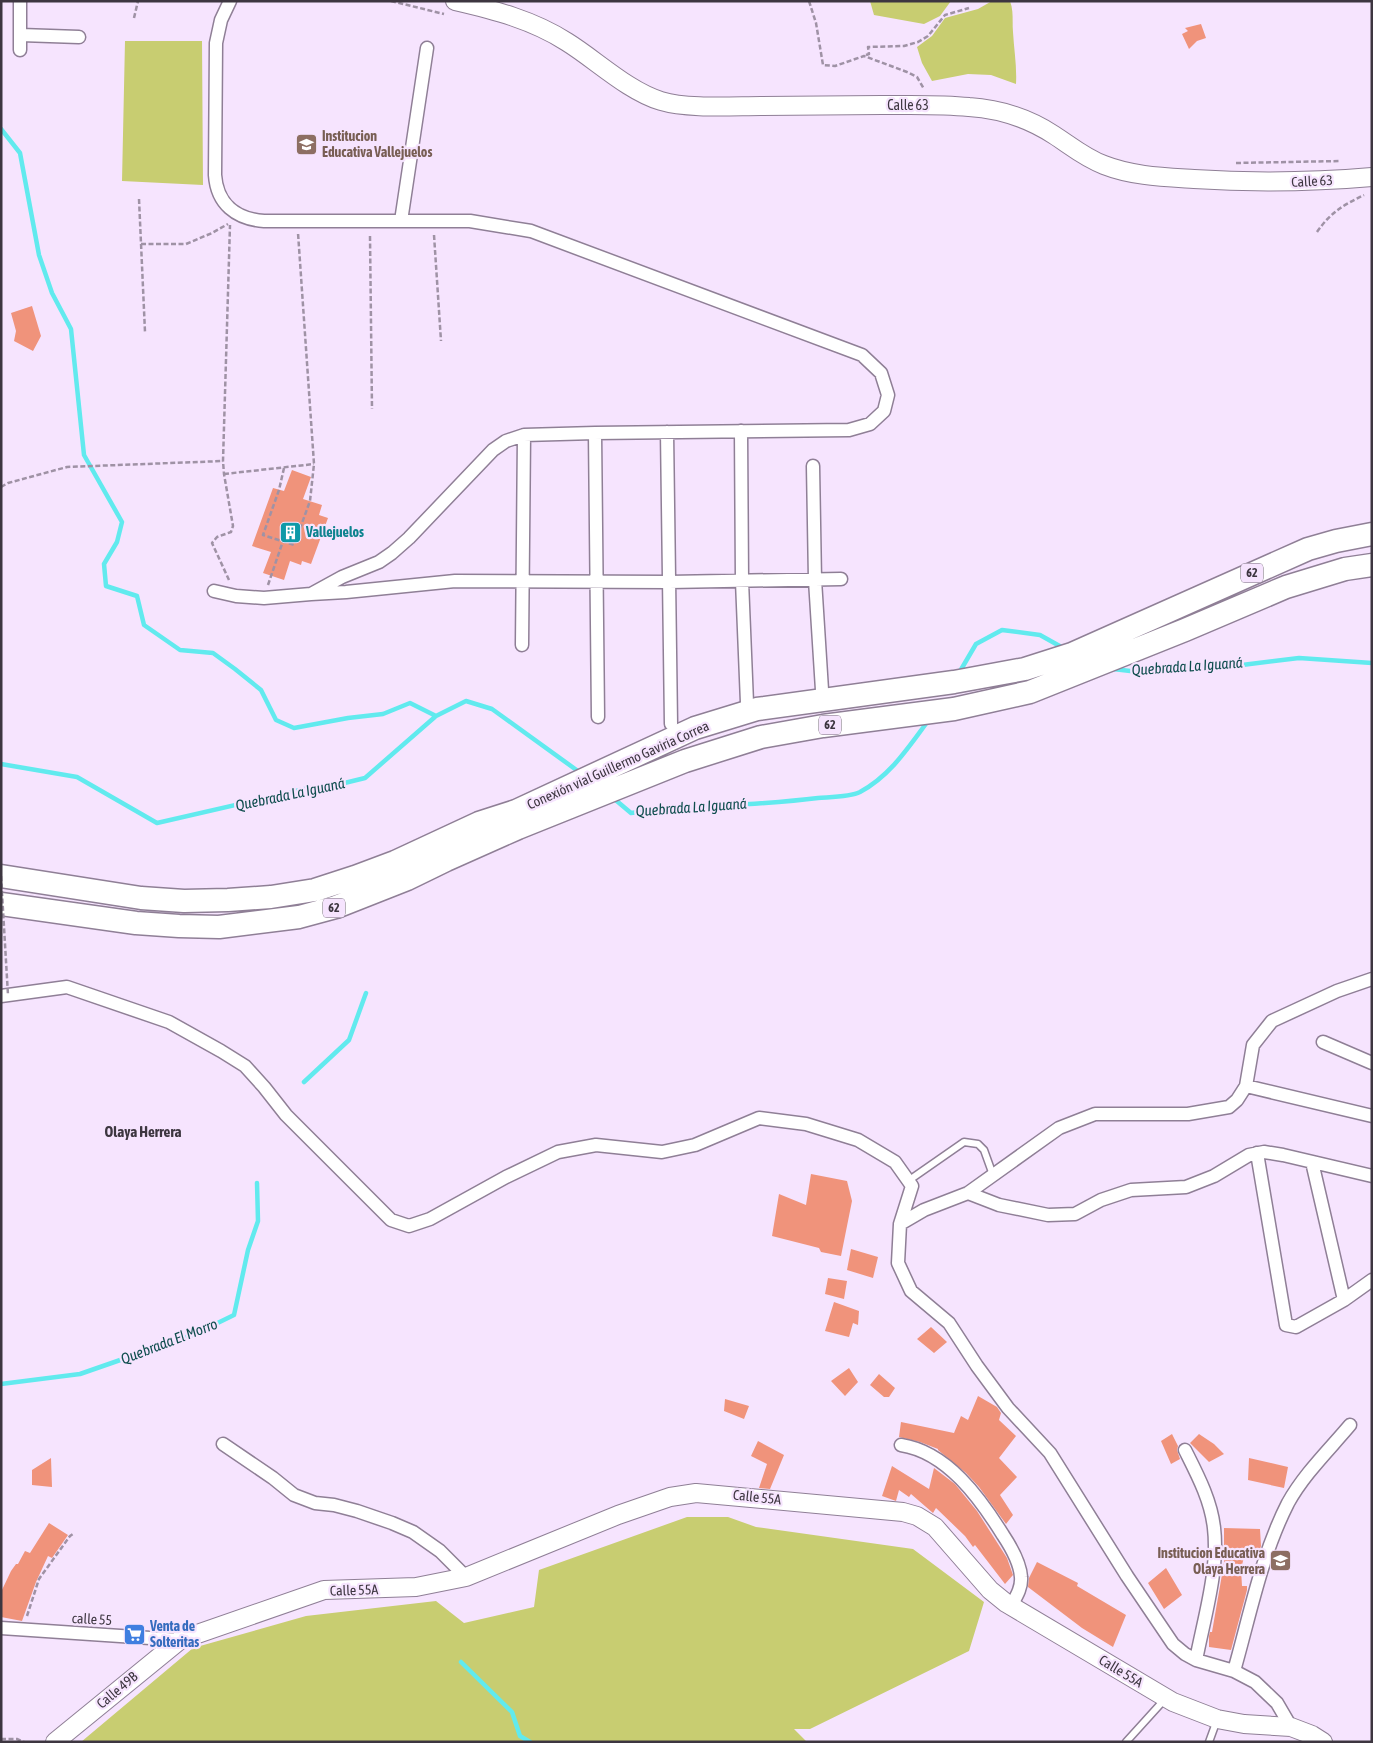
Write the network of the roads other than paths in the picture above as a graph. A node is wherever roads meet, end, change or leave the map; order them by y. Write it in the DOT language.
graph roads {
  1 [pos="20,1"];
  2 [pos="230,1"];
  3 [pos="453,8"];
  4 [pos="21,35"];
  5 [pos="79,37"];
  6 [pos="427,48"];
  7 [pos="20,50"];
  8 [pos="1372,177"];
  9 [pos="401,221"];
  10 [pos="741,431"];
  11 [pos="667,432"];
  12 [pos="595,433"];
  13 [pos="524,435"];
  14 [pos="813,466"];
  15 [pos="1372,534"];
  16 [pos="1372,565"];
  17 [pos="840,579"];
  18 [pos="815,580"];
  19 [pos="742,581"];
  20 [pos="522,582"];
  21 [pos="669,582"];
  22 [pos="596,583"];
  23 [pos="214,591"];
  24 [pos="311,594"];
  25 [pos="522,645"];
  26 [pos="822,690"];
  27 [pos="746,704"];
  28 [pos="598,717"];
  29 [pos="671,724"];
  30 [pos="517,819"];
  31 [pos="1,876"];
  32 [pos="1,904"];
  33 [pos="1372,979"];
  34 [pos="4,996"];
  35 [pos="1322,1042"];
  36 [pos="1372,1063"];
  37 [pos="1246,1086"];
  38 [pos="1372,1116"];
  39 [pos="1257,1153"];
  40 [pos="1312,1162"];
  41 [pos="993,1175"];
  42 [pos="1372,1176"];
  43 [pos="908,1181"];
  44 [pos="968,1193"];
  45 [pos="900,1224"];
  46 [pos="1372,1280"];
  47 [pos="1344,1300"];
  48 [pos="1350,1425"];
  49 [pos="223,1444"];
  50 [pos="901,1445"];
  51 [pos="1185,1450"];
  52 [pos="466,1577"];
  53 [pos="1011,1606"];
  54 [pos="1,1628"];
  55 [pos="180,1640"];
  56 [pos="1196,1660"];
  57 [pos="1234,1671"];
  58 [pos="1166,1698"];
  59 [pos="1217,1719"];
  60 [pos="1291,1727"];
  61 [pos="56,1742"];
  62 [pos="1126,1742"];
  63 [pos="1208,1742"];
  64 [pos="1323,1742"];
  1 -- 4 [label="street"];
  2 -- 9 [label="street"];
  3 -- 8 [label="street, Calle 63"];
  4 -- 5 [label="street"];
  4 -- 7 [label="street"];
  6 -- 9 [label="street"];
  9 -- 10 [label="street"];
  10 -- 11 [label="street"];
  10 -- 19 [label="street"];
  11 -- 12 [label="street"];
  11 -- 21 [label="street"];
  12 -- 13 [label="street"];
  12 -- 22 [label="street"];
  13 -- 20 [label="street"];
  13 -- 24 [label="street"];
  14 -- 18 [label="street"];
  15 -- 30 [label="highway, Conexión vial Guillermo Gaviria Correa / 62"];
  16 -- 30 [label="highway, Conexión vial Guillermo Gaviria Correa / 62"];
  17 -- 18 [label="street"];
  18 -- 19 [label="street"];
  18 -- 26 [label="street"];
  19 -- 21 [label="street"];
  19 -- 27 [label="street"];
  20 -- 22 [label="street"];
  20 -- 24 [label="street"];
  20 -- 25 [label="street"];
  21 -- 22 [label="street"];
  21 -- 29 [label="street"];
  22 -- 28 [label="street"];
  23 -- 24 [label="street"];
  30 -- 31 [label="highway, Conexión vial Guillermo Gaviria Correa / 62"];
  30 -- 32 [label="highway, Conexión vial Guillermo Gaviria Correa / 62"];
  33 -- 37 [label="street"];
  34 -- 43 [label="street"];
  35 -- 36 [label="street"];
  37 -- 38 [label="street"];
  37 -- 41 [label="street"];
  39 -- 40 [label="street"];
  39 -- 44 [label="street"];
  39 -- 47 [label="street"];
  40 -- 42 [label="street"];
  40 -- 47 [label="street"];
  41 -- 43 [label="lane"];
  41 -- 44 [label="street"];
  43 -- 45 [label="street"];
  44 -- 45 [label="street"];
  45 -- 56 [label="street"];
  46 -- 47 [label="street"];
  48 -- 57 [label="street"];
  49 -- 52 [label="street"];
  50 -- 53 [label="street"];
  51 -- 56 [label="street"];
  52 -- 53 [label="street, Calle 55A"];
  52 -- 55 [label="street, Calle 55A"];
  53 -- 58 [label="street, Calle 55A"];
  54 -- 55 [label="street, calle 55"];
  55 -- 61 [label="street, Calle 49B"];
  56 -- 57 [label="street"];
  57 -- 60 [label="street"];
  58 -- 59 [label="street, Calle 55A"];
  58 -- 62 [label="lane"];
  59 -- 60 [label="street, Calle 55A"];
  59 -- 63 [label="lane"];
  60 -- 64 [label="street, Calle 55A"];
}
